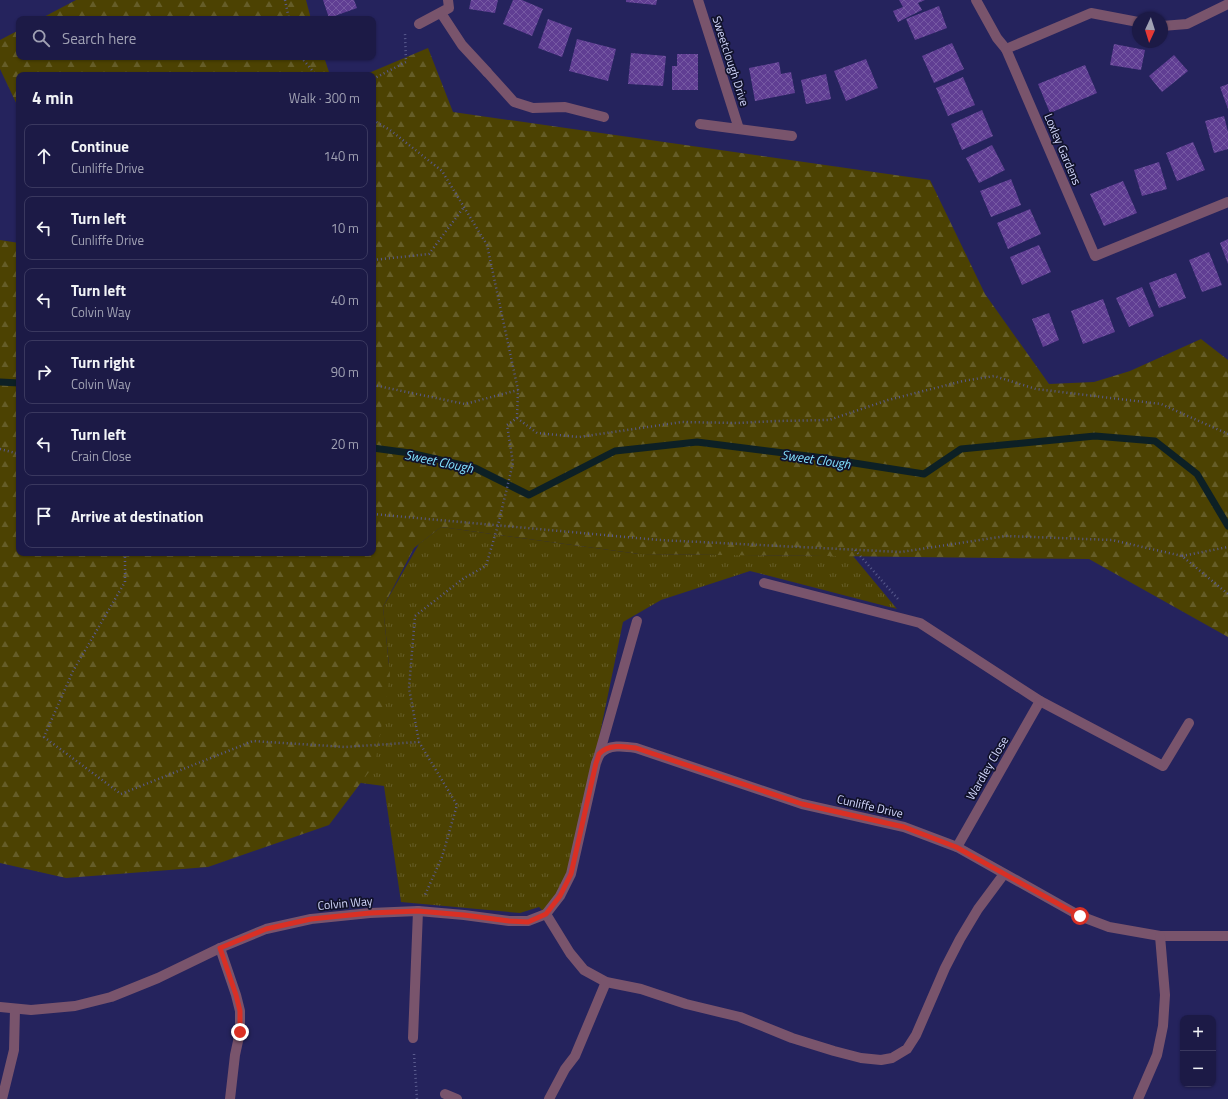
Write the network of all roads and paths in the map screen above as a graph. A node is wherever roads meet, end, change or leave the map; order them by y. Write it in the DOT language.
graph roads {
  1 [pos="285,0"];
  2 [pos="448,0"];
  3 [pos="698,0"];
  4 [pos="976,0"];
  5 [pos="1228,4"];
  6 [pos="441,13"];
  7 [pos="288,16"];
  8 [pos="1132,21"];
  9 [pos="419,24"];
  10 [pos="1168,26"];
  11 [pos="1006,49"];
  12 [pos="304,60"];
  13 [pos="314,72"];
  14 [pos="376,77"];
  15 [pos="604,117"];
  16 [pos="376,122"];
  17 [pos="700,124"];
  18 [pos="739,129"];
  19 [pos="792,136"];
  20 [pos="1228,202"];
  21 [pos="464,207"];
  22 [pos="376,260"];
  23 [pos="376,386"];
  24 [pos="518,390"];
  25 [pos="517,418"];
  26 [pos="1228,434"];
  27 [pos="0,449"];
  28 [pos="16,453"];
  29 [pos="376,514"];
  30 [pos="498,524"];
  31 [pos="1228,547"];
  32 [pos="855,550"];
  33 [pos="125,556"];
  34 [pos="1182,556"];
  35 [pos="764,583"];
  36 [pos="1228,594"];
  37 [pos="900,600"];
  38 [pos="637,620"];
  39 [pos="1040,701"];
  40 [pos="1190,723"];
  41 [pos="419,742"];
  42 [pos="597,759"];
  43 [pos="956,847"];
  44 [pos="1004,874"];
  45 [pos="418,911"];
  46 [pos="546,914"];
  47 [pos="1160,936"];
  48 [pos="1228,936"];
  49 [pos="220,948"];
  50 [pos="606,982"];
  51 [pos="0,1007"];
  52 [pos="15,1009"];
  53 [pos="413,1038"];
  54 [pos="444,1094"];
  55 [pos="2,1099"];
  56 [pos="230,1099"];
  57 [pos="417,1099"];
  58 [pos="457,1099"];
  59 [pos="549,1099"];
  60 [pos="1138,1099"];
  1 -- 7 [label="path"];
  2 -- 6 [label="street"];
  3 -- 18 [label="street, Sweetclough Drive"];
  4 -- 11 [label="street"];
  5 -- 10 [label="street"];
  6 -- 9 [label="street"];
  6 -- 15 [label="street"];
  8 -- 11 [label="street"];
  9 -- 14 [label="path"];
  11 -- 20 [label="street, Loxley Gardens"];
  12 -- 13 [label="path"];
  16 -- 21 [label="path"];
  17 -- 18 [label="street"];
  18 -- 19 [label="street"];
  21 -- 22 [label="path"];
  21 -- 24 [label="path"];
  23 -- 24 [label="path"];
  24 -- 25 [label="path"];
  25 -- 26 [label="path"];
  25 -- 30 [label="path"];
  27 -- 28 [label="path"];
  29 -- 30 [label="path"];
  30 -- 32 [label="path"];
  30 -- 41 [label="path"];
  31 -- 34 [label="path"];
  32 -- 34 [label="path"];
  32 -- 37 [label="path"];
  33 -- 41 [label="path"];
  34 -- 36 [label="path"];
  35 -- 39 [label="street"];
  38 -- 42 [label="street, Colvin Way"];
  39 -- 40 [label="street"];
  39 -- 43 [label="street, Wardley Close"];
  41 -- 45 [label="path"];
  42 -- 43 [label="street, Cunliffe Drive"];
  42 -- 46 [label="street, Colvin Way"];
  43 -- 44 [label="street, Cunliffe Drive"];
  44 -- 47 [label="street, Cunliffe Drive"];
  44 -- 50 [label="street"];
  45 -- 46 [label="street, Colvin Way"];
  45 -- 49 [label="street, Colvin Way"];
  45 -- 53 [label="street"];
  46 -- 50 [label="street"];
  47 -- 48 [label="street, Cunliffe Drive"];
  47 -- 60 [label="street"];
  49 -- 52 [label="street, Colvin Way"];
  49 -- 56 [label="street"];
  50 -- 59 [label="street"];
  51 -- 52 [label="street, Colvin Way"];
  52 -- 55 [label="street"];
  53 -- 57 [label="path"];
  54 -- 58 [label="street"];
}
